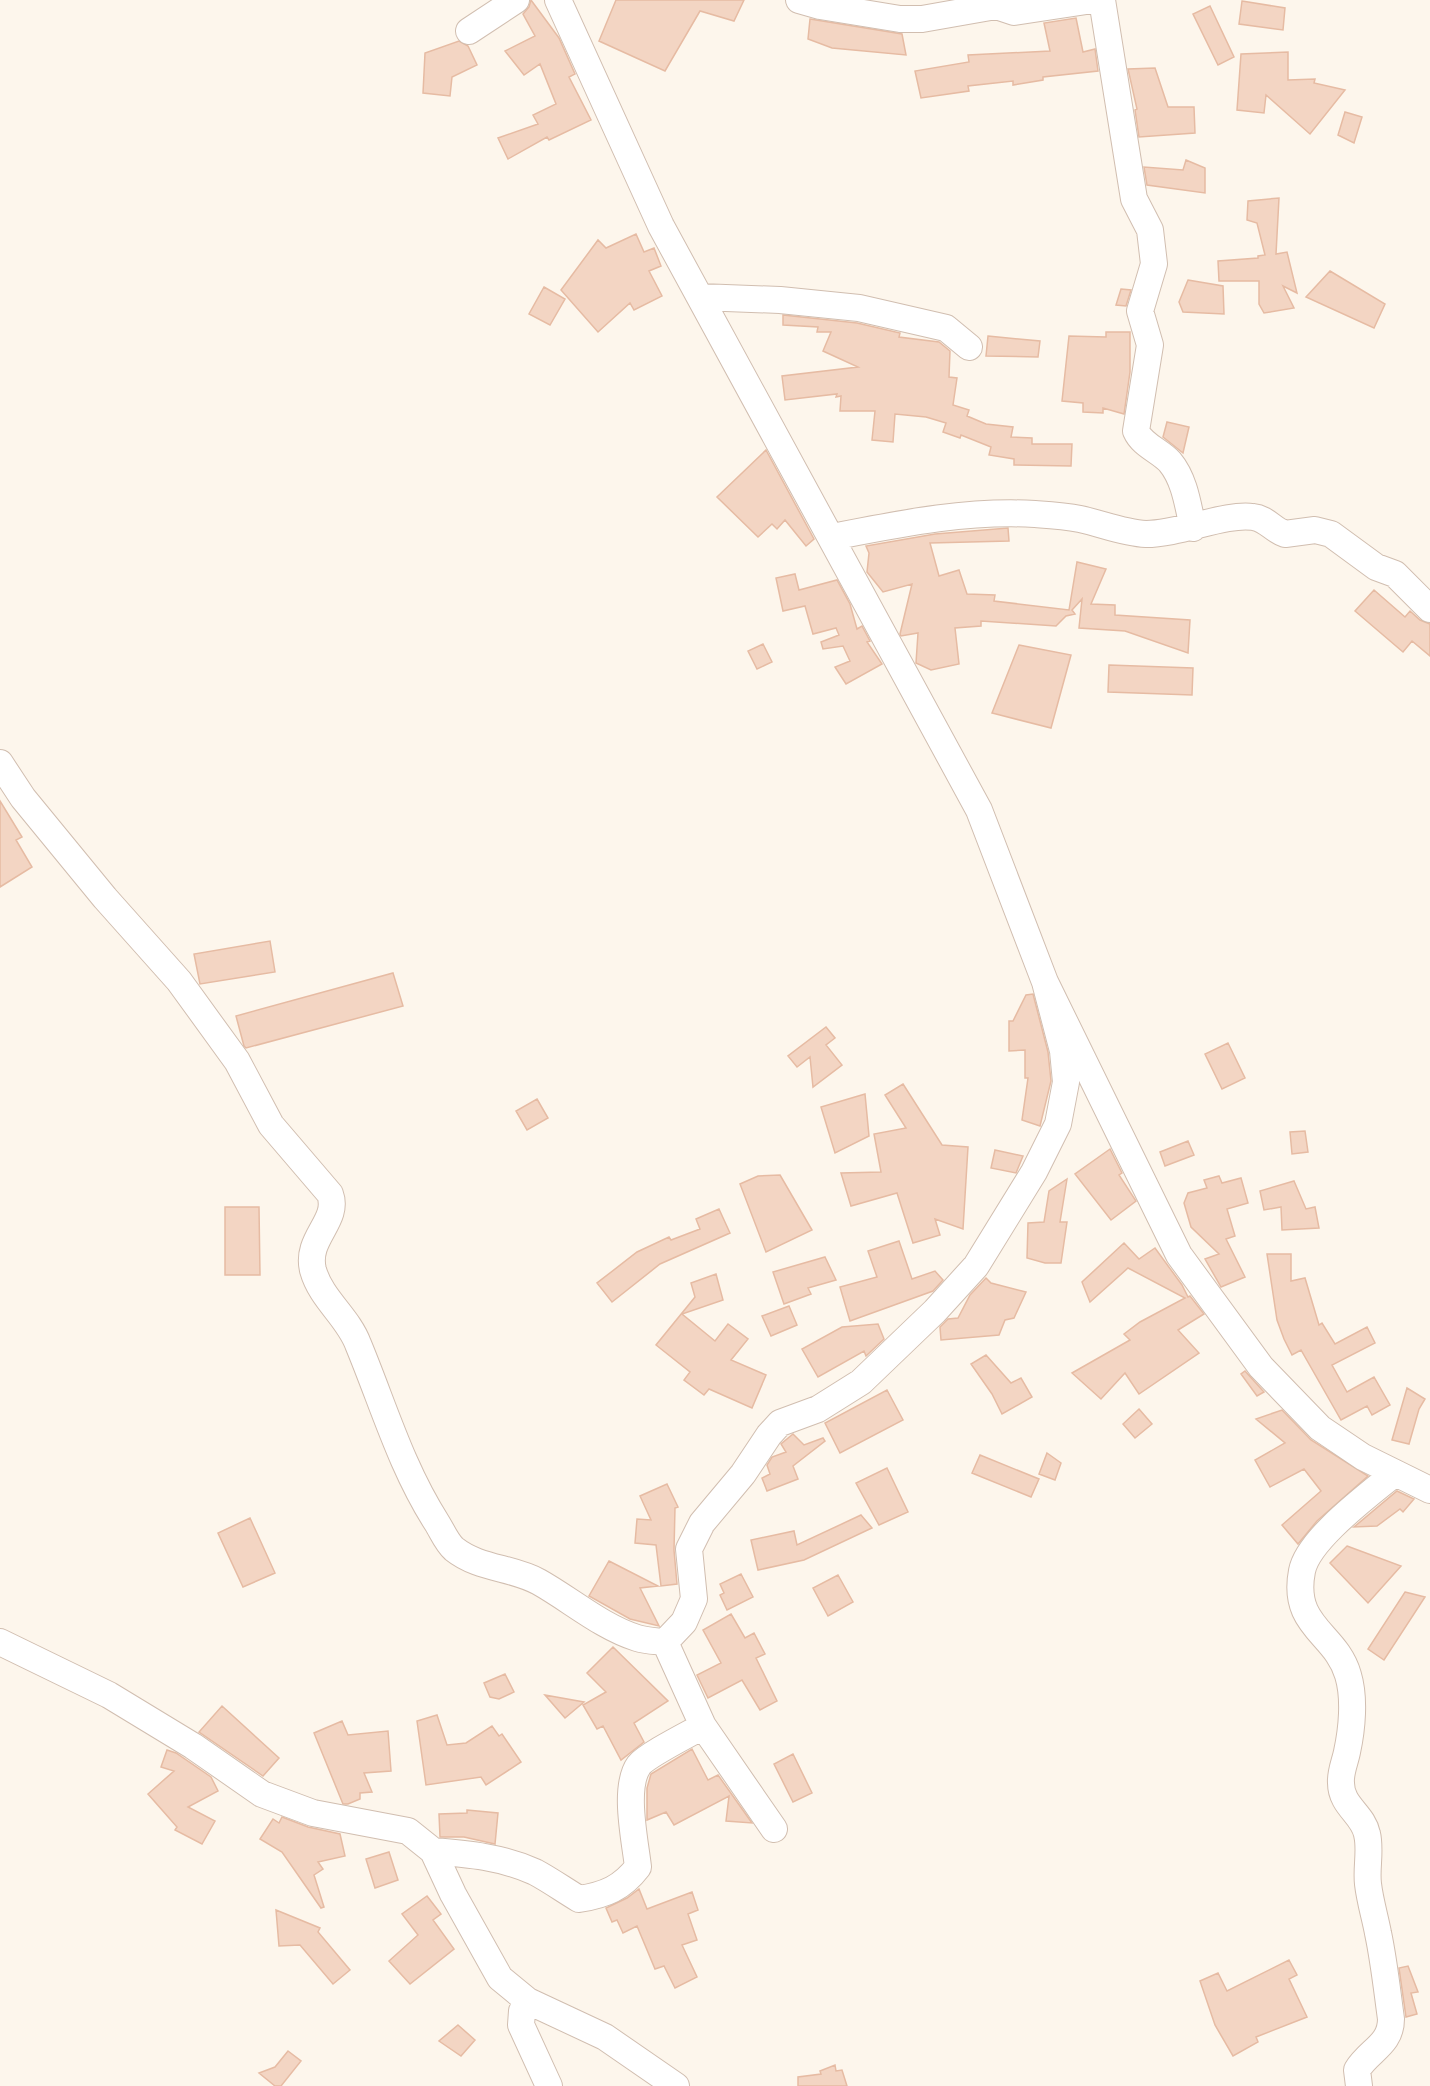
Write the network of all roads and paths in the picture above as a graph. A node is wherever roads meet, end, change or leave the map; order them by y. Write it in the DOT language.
graph roads {
  1 [pos="516,0"];
  2 [pos="558,0"];
  3 [pos="799,0"];
  4 [pos="1094,0"];
  5 [pos="1102,0"];
  6 [pos="469,31"];
  7 [pos="700,297"];
  8 [pos="969,347"];
  9 [pos="1193,528"];
  10 [pos="832,537"];
  11 [pos="1430,609"];
  12 [pos="0,764"];
  13 [pos="1045,982"];
  14 [pos="1395,1473"];
  15 [pos="1430,1490"];
  16 [pos="0,1642"];
  17 [pos="664,1642"];
  18 [pos="703,1726"];
  19 [pos="774,1829"];
  20 [pos="433,1851"];
  21 [pos="528,2001"];
  22 [pos="549,2086"];
  23 [pos="676,2086"];
  24 [pos="1359,2086"];
  1 -- 6 [label="street"];
  2 -- 7 [label="street"];
  3 -- 4 [label="street"];
  5 -- 9 [label="street"];
  7 -- 8 [label="street"];
  7 -- 10 [label="street"];
  9 -- 10 [label="street"];
  9 -- 11 [label="street"];
  10 -- 13 [label="street"];
  12 -- 17 [label="street"];
  13 -- 14 [label="street"];
  13 -- 17 [label="street"];
  14 -- 15 [label="street"];
  14 -- 24 [label="street"];
  16 -- 20 [label="street"];
  17 -- 18 [label="street"];
  18 -- 19 [label="street"];
  18 -- 20 [label="street"];
  20 -- 21 [label="street"];
  21 -- 22 [label="street"];
  21 -- 23 [label="street"];
}
